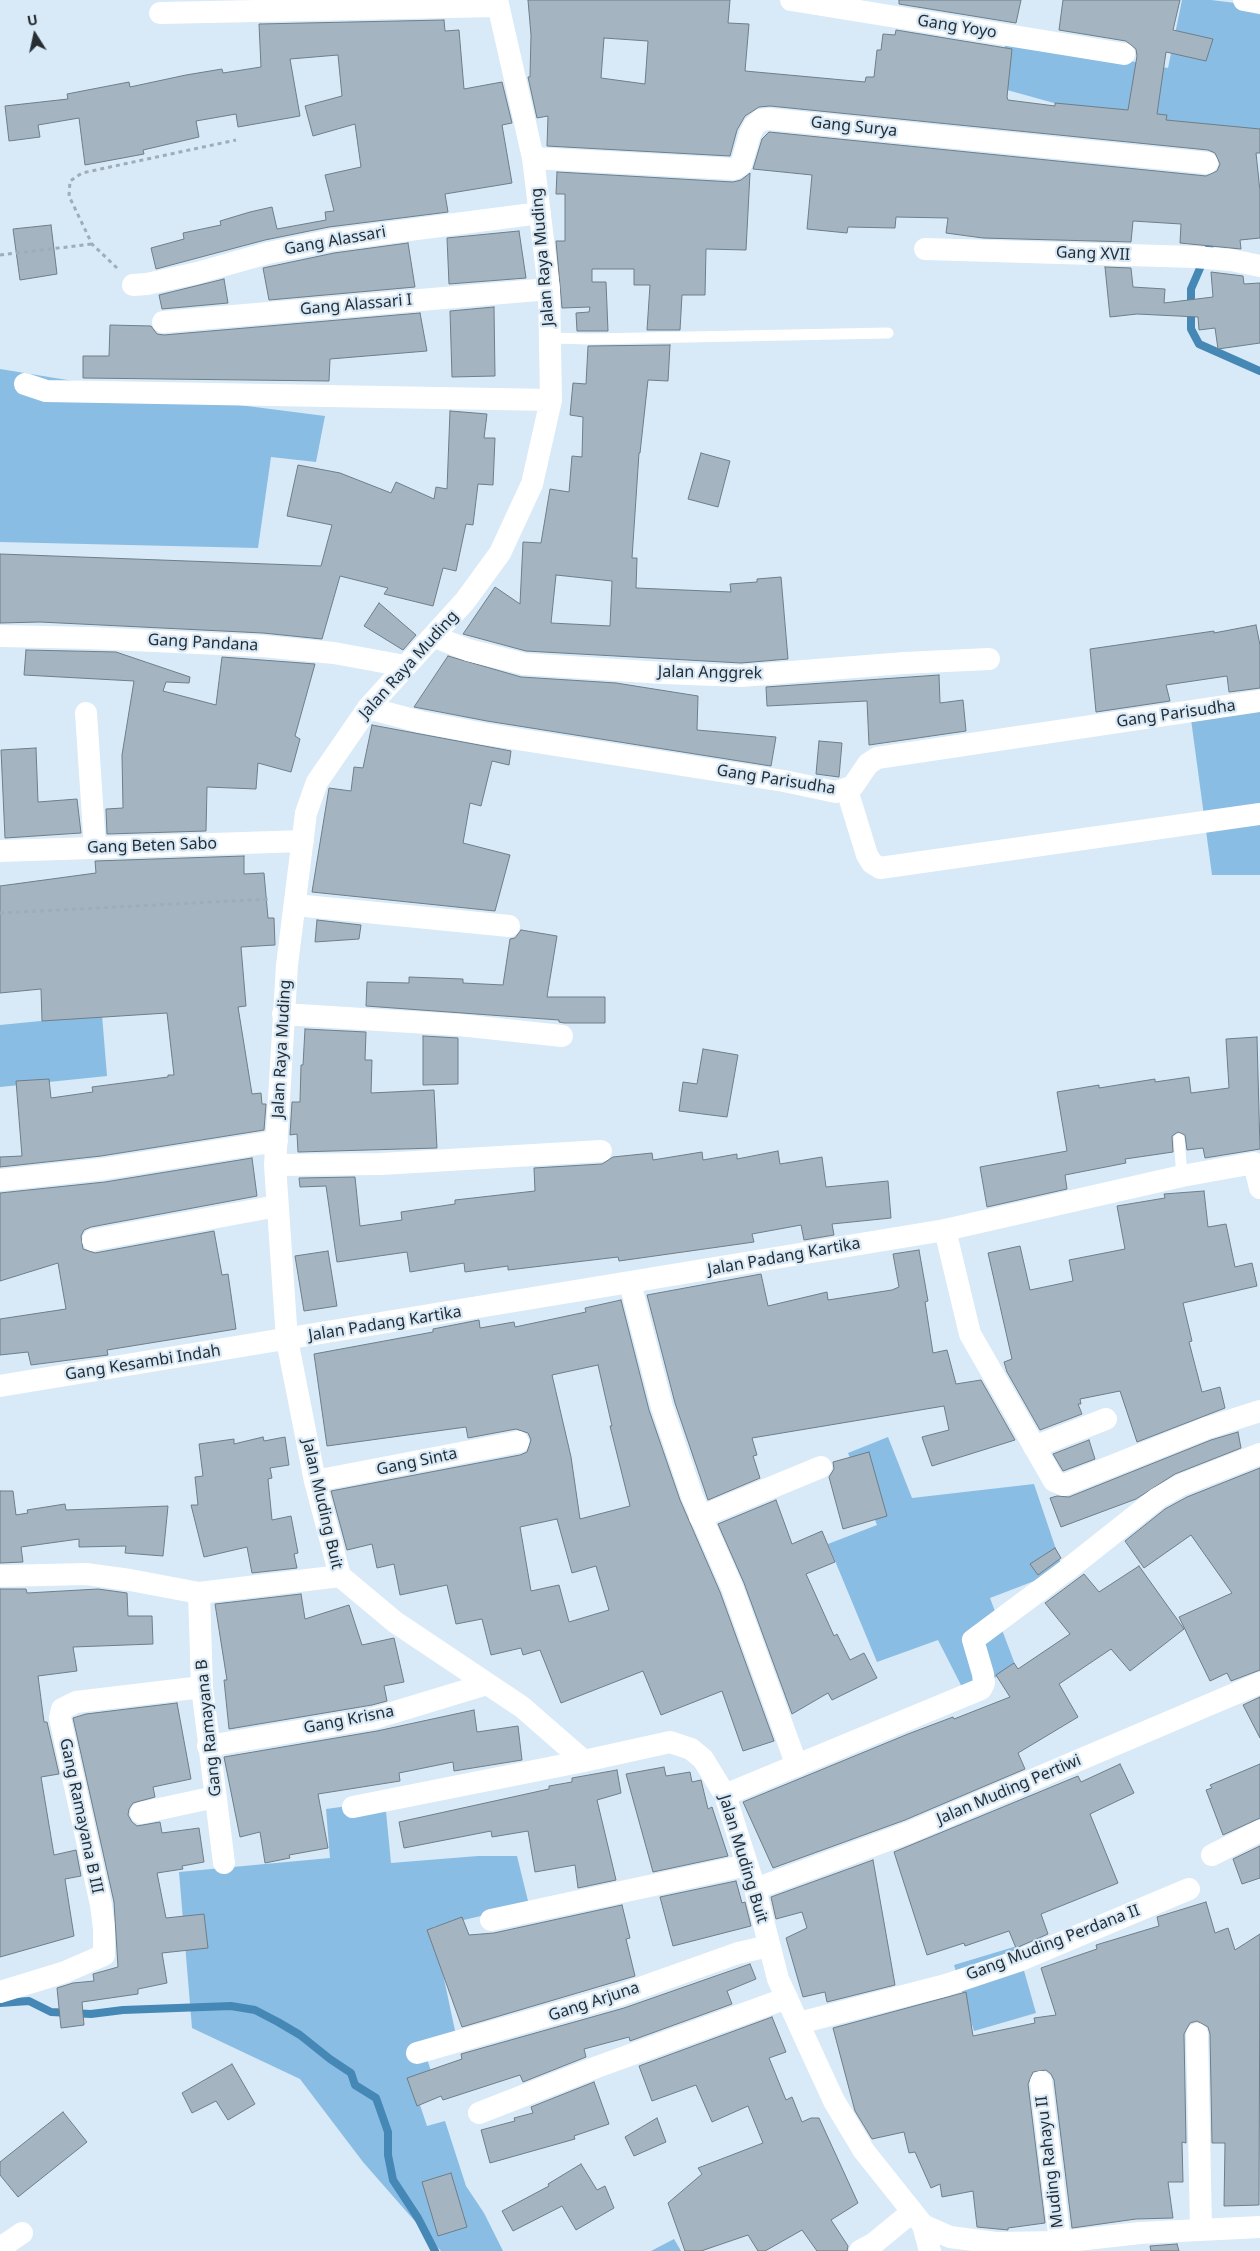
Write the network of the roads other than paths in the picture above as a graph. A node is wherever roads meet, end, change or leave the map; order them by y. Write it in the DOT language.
graph roads {
  1 [pos="790,0"];
  2 [pos="1244,0"];
  3 [pos="498,3"];
  4 [pos="1260,3"];
  5 [pos="160,13"];
  6 [pos="1124,54"];
  7 [pos="533,158"];
  8 [pos="1207,162"];
  9 [pos="540,213"];
  10 [pos="925,249"];
  11 [pos="1260,266"];
  12 [pos="133,285"];
  13 [pos="548,289"];
  14 [pos="163,322"];
  15 [pos="888,333"];
  16 [pos="550,338"];
  17 [pos="25,384"];
  18 [pos="551,400"];
  19 [pos="0,636"];
  20 [pos="434,637"];
  21 [pos="990,659"];
  22 [pos="405,666"];
  23 [pos="1260,701"];
  24 [pos="368,708"];
  25 [pos="86,713"];
  26 [pos="847,790"];
  27 [pos="1260,814"];
  28 [pos="303,841"];
  29 [pos="95,848"];
  30 [pos="0,851"];
  31 [pos="296,901"];
  32 [pos="509,926"];
  33 [pos="283,1014"];
  34 [pos="562,1036"];
  35 [pos="1179,1139"];
  36 [pos="277,1141"];
  37 [pos="601,1151"];
  38 [pos="1257,1163"];
  39 [pos="275,1165"];
  40 [pos="1182,1176"];
  41 [pos="0,1180"];
  42 [pos="1260,1188"];
  43 [pos="277,1206"];
  44 [pos="945,1230"];
  45 [pos="93,1240"];
  46 [pos="630,1283"];
  47 [pos="287,1340"];
  48 [pos="0,1386"];
  49 [pos="1260,1411"];
  50 [pos="1106,1419"];
  51 [pos="518,1442"];
  52 [pos="1034,1447"];
  53 [pos="1260,1454"];
  54 [pos="821,1467"];
  55 [pos="315,1481"];
  56 [pos="700,1517"];
  57 [pos="0,1576"];
  58 [pos="340,1576"];
  59 [pos="199,1593"];
  60 [pos="1260,1683"];
  61 [pos="487,1684"];
  62 [pos="202,1687"];
  63 [pos="208,1746"];
  64 [pos="584,1761"];
  65 [pos="797,1766"];
  66 [pos="725,1795"];
  67 [pos="215,1797"];
  68 [pos="353,1807"];
  69 [pos="141,1813"];
  70 [pos="1260,1832"];
  71 [pos="1212,1855"];
  72 [pos="224,1863"];
  73 [pos="747,1864"];
  74 [pos="754,1889"];
  75 [pos="1189,1889"];
  76 [pos="491,1920"];
  77 [pos="769,1946"];
  78 [pos="0,1992"];
  79 [pos="787,1998"];
  80 [pos="799,2023"];
  81 [pos="1197,2034"];
  82 [pos="417,2053"];
  83 [pos="1041,2082"];
  84 [pos="479,2113"];
  85 [pos="918,2218"];
  86 [pos="1260,2227"];
  87 [pos="1201,2229"];
  88 [pos="22,2233"];
  89 [pos="1060,2242"];
  90 [pos="1141,2242"];
  91 [pos="0,2248"];
  92 [pos="860,2251"];
  93 [pos="930,2251"];
  1 -- 6 [label="street, Gang Yoyo"];
  2 -- 4 [label="street"];
  3 -- 5 [label="street"];
  3 -- 7 [label="street, Jalan Raya Muding"];
  7 -- 8 [label="street, Gang Surya"];
  7 -- 9 [label="street, Jalan Raya Muding"];
  9 -- 12 [label="street, Gang Alassari"];
  9 -- 13 [label="street, Jalan Raya Muding"];
  10 -- 11 [label="street, Gang XVII"];
  13 -- 14 [label="street, Gang Alassari I"];
  13 -- 16 [label="street, Jalan Raya Muding"];
  15 -- 16 [label="lane"];
  16 -- 18 [label="street, Jalan Raya Muding"];
  17 -- 18 [label="street"];
  18 -- 20 [label="street, Jalan Raya Muding"];
  19 -- 22 [label="street, Gang Pandana"];
  20 -- 21 [label="street, Jalan Anggrek"];
  20 -- 22 [label="street, Jalan Raya Muding"];
  22 -- 24 [label="street, Jalan Raya Muding"];
  23 -- 26 [label="street, Gang Parisudha"];
  24 -- 26 [label="street, Gang Parisudha"];
  24 -- 28 [label="street, Jalan Raya Muding"];
  25 -- 29 [label="street"];
  26 -- 27 [label="street"];
  28 -- 29 [label="street, Gang Beten Sabo"];
  28 -- 31 [label="street, Jalan Raya Muding"];
  29 -- 30 [label="street, Gang Beten Sabo"];
  31 -- 32 [label="street"];
  31 -- 33 [label="street, Jalan Raya Muding"];
  33 -- 34 [label="street"];
  33 -- 36 [label="street, Jalan Raya Muding"];
  35 -- 40 [label="lane"];
  36 -- 39 [label="street, Jalan Raya Muding"];
  36 -- 41 [label="street"];
  37 -- 39 [label="street"];
  38 -- 40 [label="street, Jalan Padang Kartika"];
  38 -- 42 [label="street, Jalan Padang Kartika"];
  39 -- 43 [label="street, Jalan Raya Muding"];
  40 -- 44 [label="street, Jalan Padang Kartika"];
  43 -- 45 [label="street"];
  43 -- 47 [label="street, Jalan Raya Muding"];
  44 -- 46 [label="street, Jalan Padang Kartika"];
  44 -- 52 [label="street"];
  46 -- 47 [label="street, Jalan Padang Kartika"];
  46 -- 56 [label="street"];
  47 -- 48 [label="street, Gang Kesambi Indah"];
  47 -- 55 [label="street, Jalan Muding Buit"];
  49 -- 52 [label="street"];
  50 -- 52 [label="street"];
  51 -- 55 [label="street, Gang Sinta"];
  53 -- 65 [label="street"];
  54 -- 56 [label="street"];
  55 -- 58 [label="street, Jalan Muding Buit"];
  56 -- 65 [label="street"];
  57 -- 59 [label="street"];
  58 -- 59 [label="street"];
  58 -- 61 [label="street, Jalan Muding Buit"];
  59 -- 62 [label="street, Gang Ramayana B"];
  60 -- 74 [label="street, Jalan Muding Pertiwi"];
  61 -- 63 [label="street, Gang Krisna"];
  61 -- 64 [label="street, Jalan Muding Buit"];
  62 -- 63 [label="street, Gang Ramayana B"];
  62 -- 78 [label="street, Gang Ramayana B III"];
  63 -- 67 [label="street, Gang Ramayana B"];
  64 -- 66 [label="street, Jalan Muding Buit"];
  64 -- 68 [label="street"];
  65 -- 66 [label="street"];
  66 -- 73 [label="street, Jalan Muding Buit"];
  67 -- 69 [label="street"];
  67 -- 72 [label="street, Gang Ramayana B"];
  70 -- 71 [label="street"];
  73 -- 74 [label="street, Jalan Muding Buit"];
  73 -- 76 [label="street"];
  74 -- 77 [label="street, Jalan Muding Buit"];
  75 -- 80 [label="street, Gang Muding Perdana II"];
  77 -- 79 [label="street, Jalan Muding Buit"];
  77 -- 82 [label="street, Gang Arjuna"];
  79 -- 80 [label="street, Jalan Muding Buit"];
  79 -- 84 [label="street"];
  80 -- 85 [label="street, Jalan Muding Buit"];
  81 -- 87 [label="street"];
  83 -- 89 [label="street, Muding Rahayu II"];
  85 -- 89 [label="street, Jalan Muding Buit"];
  85 -- 92 [label="street"];
  85 -- 93 [label="street"];
  86 -- 87 [label="street, Jalan Muding Buit"];
  87 -- 90 [label="street, Jalan Muding Buit"];
  88 -- 91 [label="street"];
  89 -- 90 [label="street, Jalan Muding Buit"];
}
